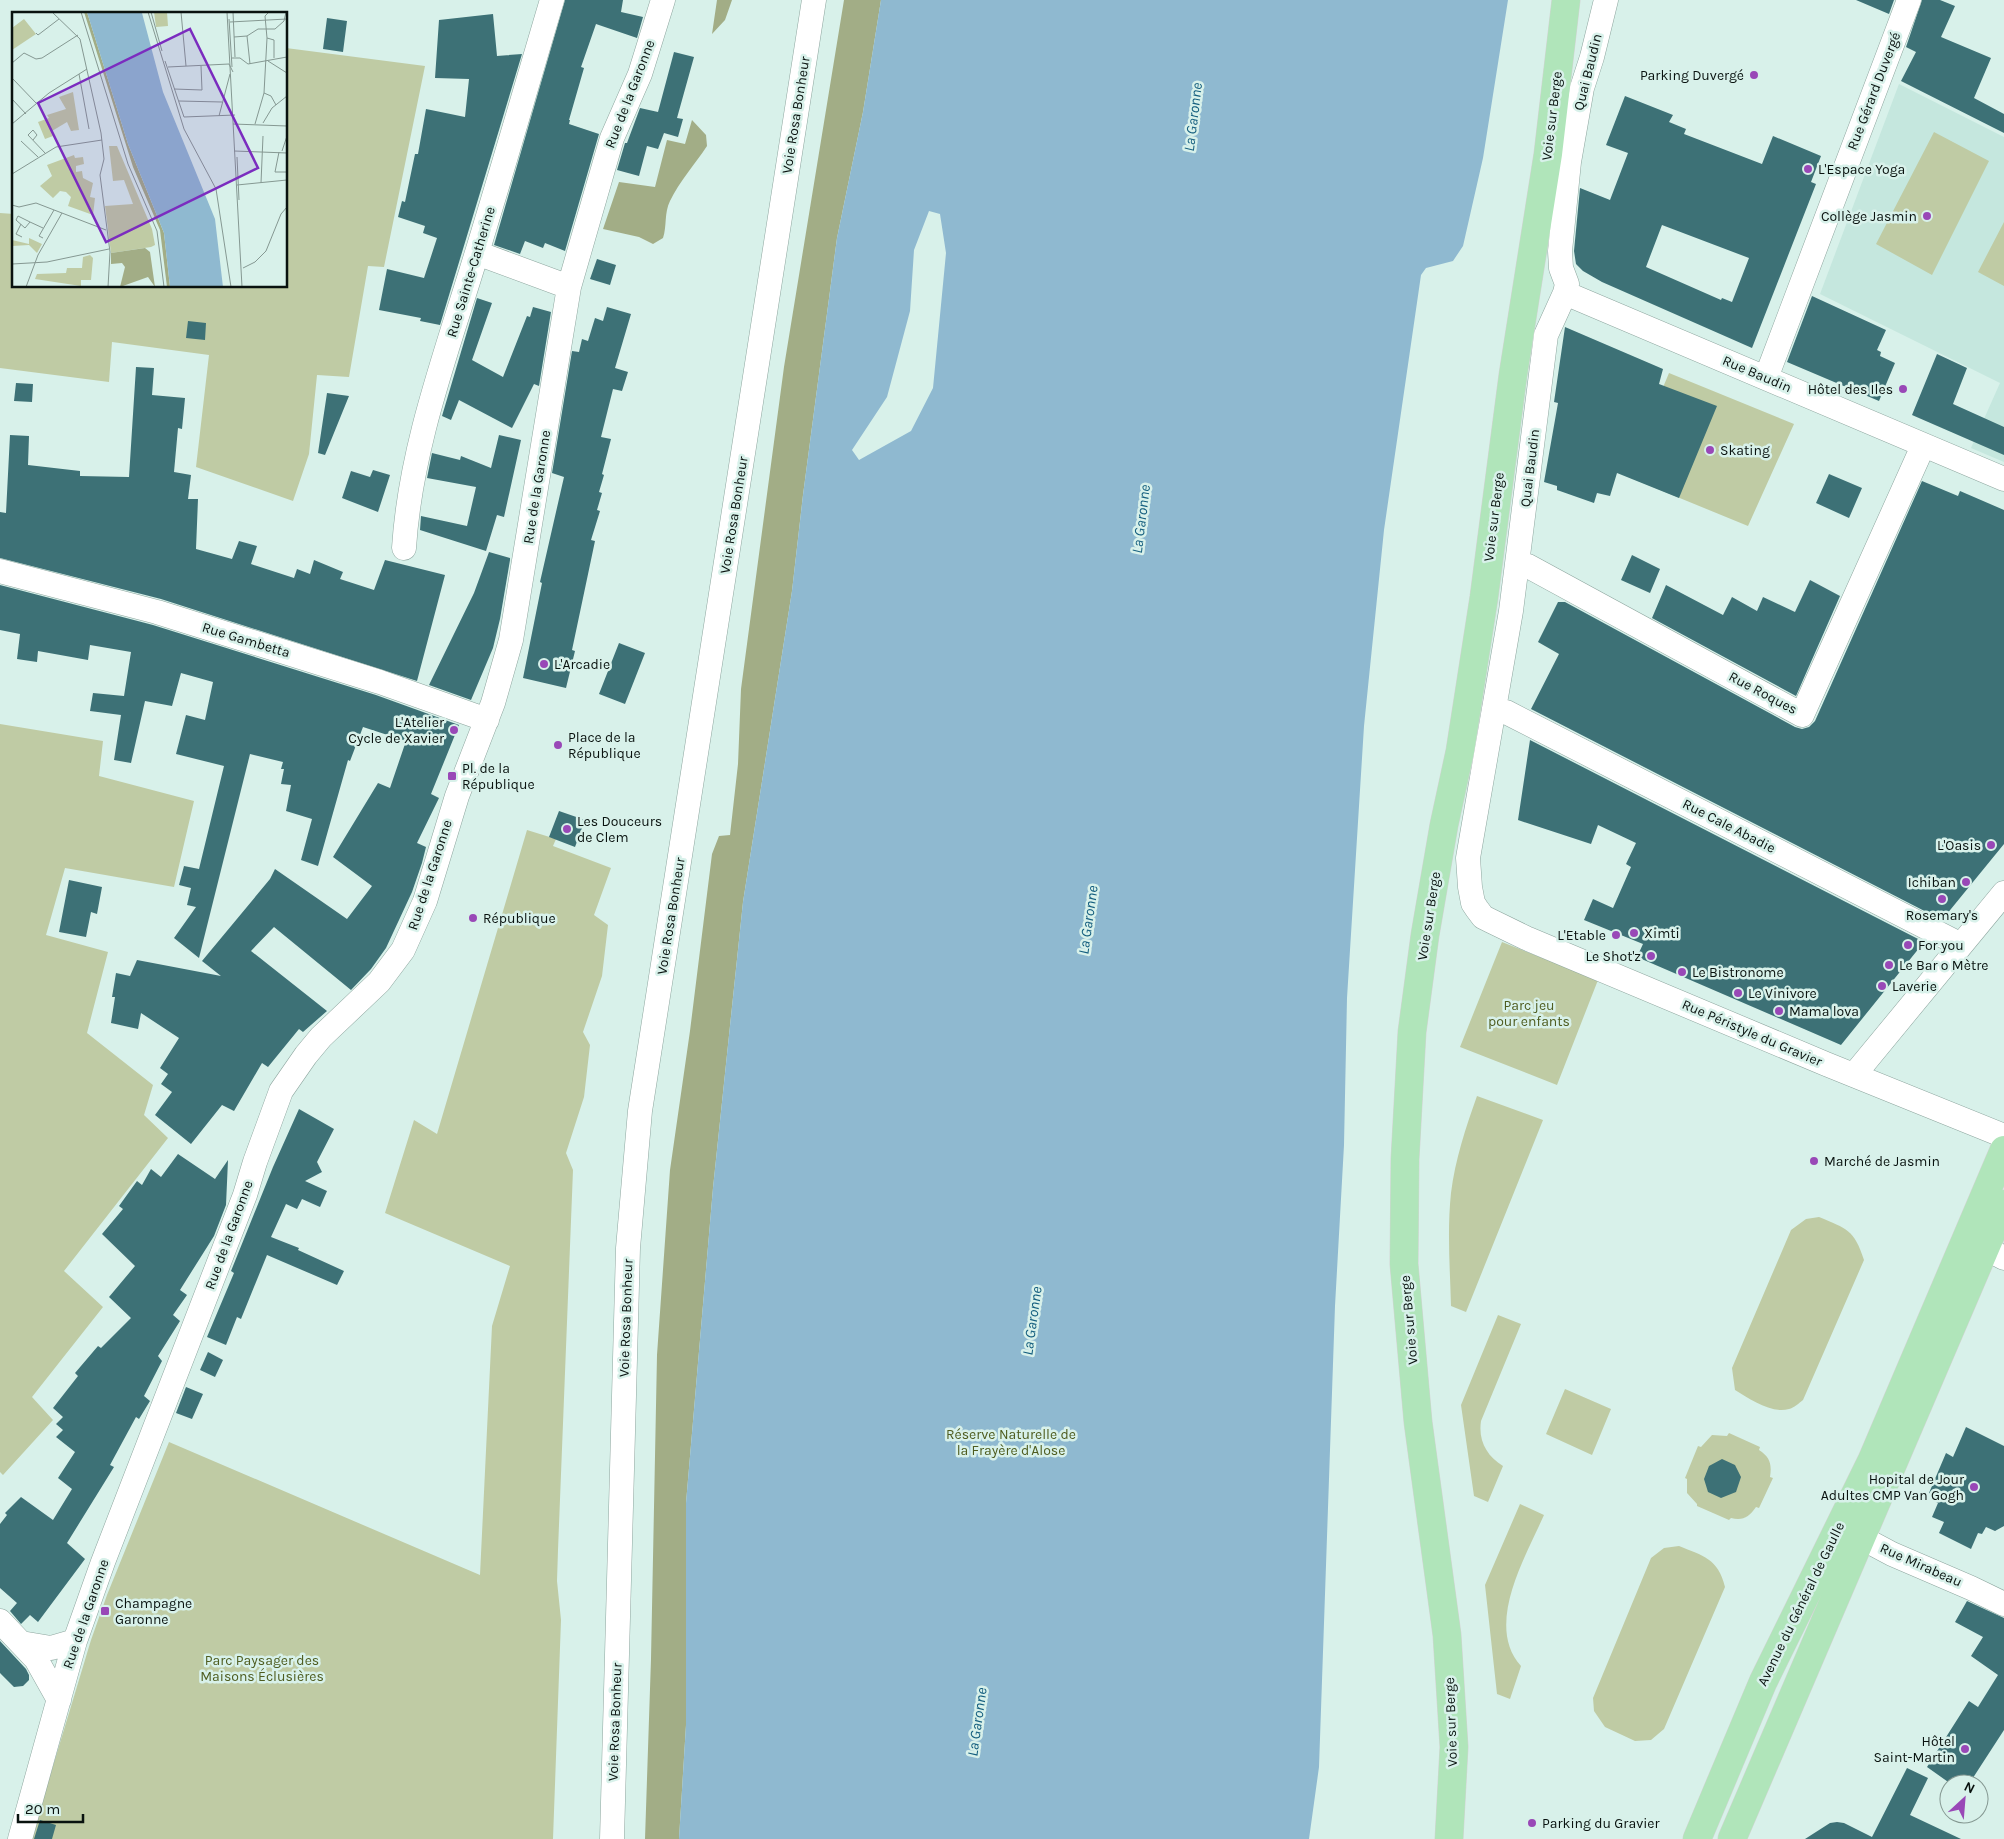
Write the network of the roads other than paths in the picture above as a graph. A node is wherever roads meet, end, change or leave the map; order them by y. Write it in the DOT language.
graph roads {
  1 [pos="552,0"];
  2 [pos="663,0"];
  3 [pos="814,0"];
  4 [pos="1566,0"];
  5 [pos="1606,0"];
  6 [pos="1909,0"];
  7 [pos="477,253"];
  8 [pos="569,287"];
  9 [pos="1565,293"];
  10 [pos="1766,378"];
  11 [pos="1923,446"];
  12 [pos="2004,479"];
  13 [pos="404,548"];
  14 [pos="1518,564"];
  15 [pos="0,572"];
  16 [pos="1495,710"];
  17 [pos="487,720"];
  18 [pos="2004,893"];
  19 [pos="1502,927"];
  20 [pos="1961,946"];
  21 [pos="1854,1075"];
  22 [pos="2004,1136"];
  23 [pos="2004,1150"];
  24 [pos="2004,1204"];
  25 [pos="1986,1248"];
  26 [pos="1850,1531"];
  27 [pos="2004,1604"];
  28 [pos="0,1621"];
  29 [pos="75,1641"];
  30 [pos="21,1643"];
  31 [pos="59,1700"];
  32 [pos="20,1839"];
  33 [pos="612,1839"];
  34 [pos="1449,1839"];
  35 [pos="1698,1839"];
  36 [pos="1732,1839"];
  1 -- 7 [label="street, Rue Sainte-Catherine"];
  2 -- 8 [label="street, Rue de la Garonne"];
  3 -- 33 [label="street, Voie Rosa Bonheur"];
  4 -- 34 [label="main road, Voie sur Berge"];
  5 -- 9 [label="street, Quai Baudin"];
  6 -- 10 [label="street, Rue Gérard Duvergé"];
  7 -- 8 [label="street"];
  7 -- 13 [label="street, Rue Sainte-Catherine"];
  8 -- 17 [label="street, Rue de la Garonne"];
  9 -- 10 [label="street, Rue Baudin"];
  9 -- 14 [label="street, Quai Baudin"];
  10 -- 11 [label="street, Rue Baudin"];
  11 -- 12 [label="street, Rue Baudin"];
  11 -- 14 [label="street, Rue Roques"];
  14 -- 16 [label="street, Quai Baudin"];
  15 -- 17 [label="street, Rue Gambetta"];
  16 -- 19 [label="street, Quai Baudin"];
  16 -- 20 [label="street, Rue Cale Abadie"];
  17 -- 29 [label="street, Rue de la Garonne"];
  18 -- 20 [label="street"];
  19 -- 21 [label="street, Rue Péristyle du Gravier"];
  20 -- 21 [label="street"];
  21 -- 22 [label="street, Rue Péristyle du Gravier"];
  23 -- 25 [label="main road, Avenue du Général de Gaulle"];
  24 -- 25 [label="main road, Avenue du Général de Gaulle"];
  25 -- 26 [label="main road, Avenue du Général de Gaulle"];
  26 -- 27 [label="street, Rue Mirabeau"];
  26 -- 35 [label="main road, Avenue du Général de Gaulle"];
  26 -- 36 [label="main road, Avenue du Général de Gaulle"];
  28 -- 30 [label="street"];
  29 -- 30 [label="street"];
  29 -- 31 [label="street, Rue de la Garonne"];
  30 -- 31 [label="street"];
  31 -- 32 [label="street, Rue de la Garonne"];
}
